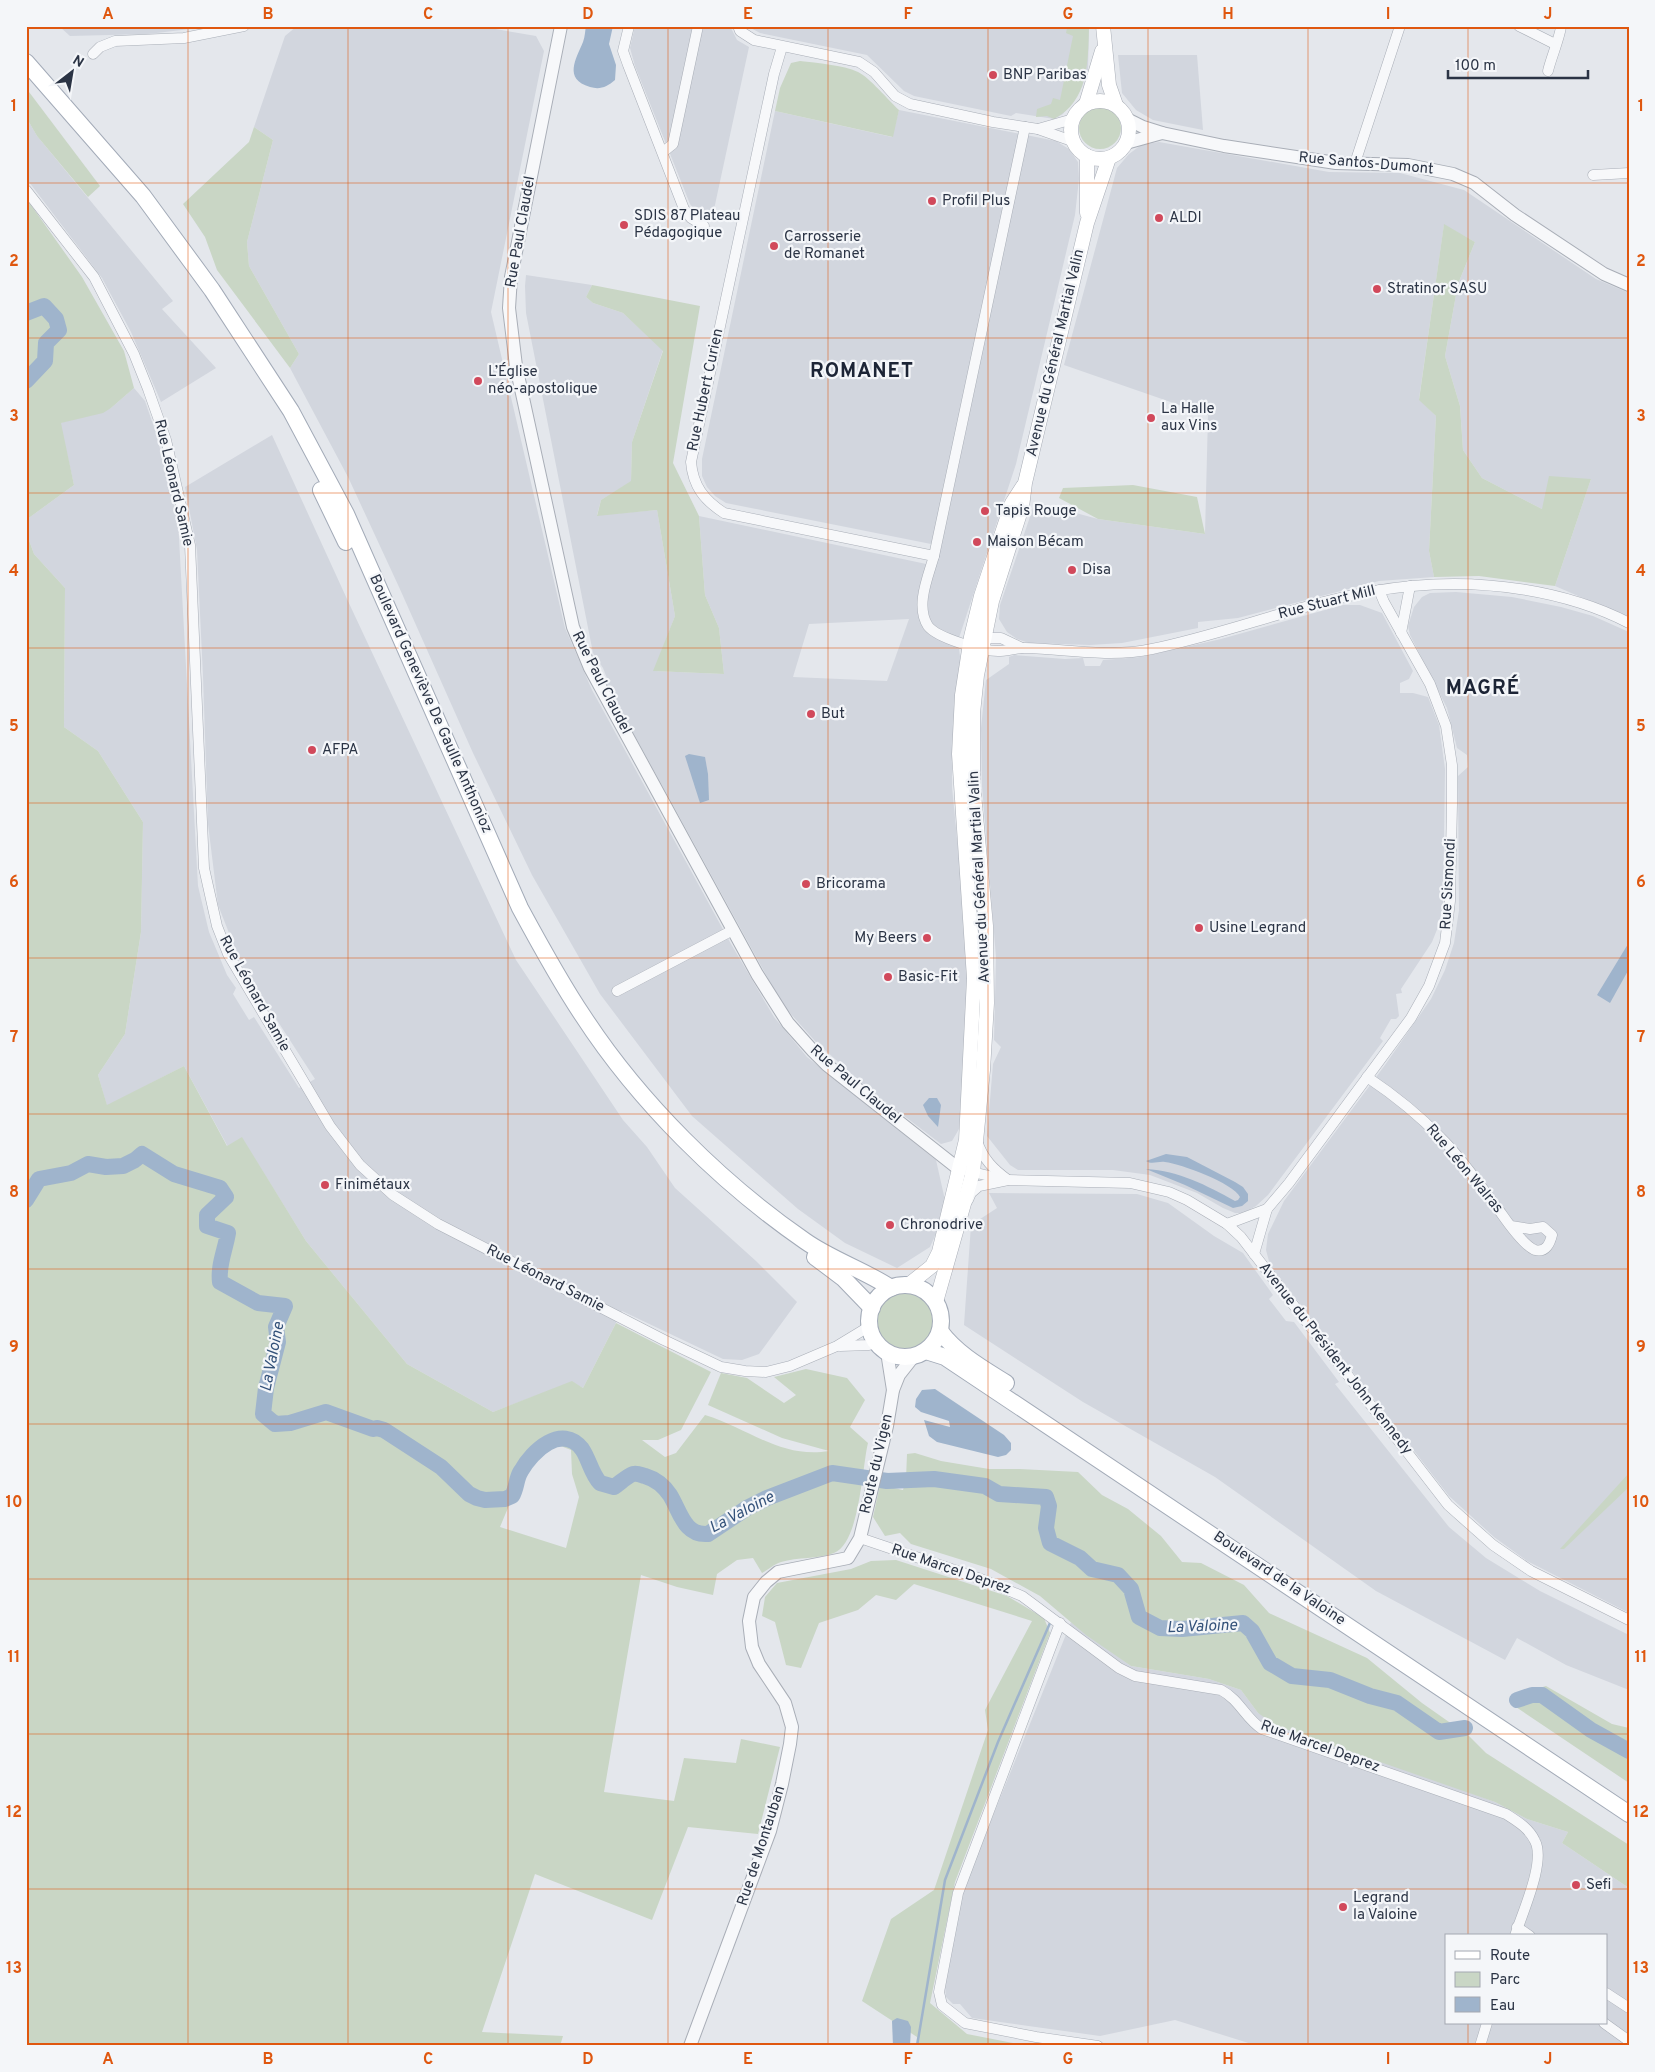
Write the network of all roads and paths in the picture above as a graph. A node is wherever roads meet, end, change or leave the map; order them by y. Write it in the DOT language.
graph roads {
  1 [pos="244,26"];
  2 [pos="629,26"];
  3 [pos="698,26"];
  4 [pos="738,26"];
  5 [pos="1103,26"];
  6 [pos="1400,26"];
  7 [pos="1519,26"];
  8 [pos="1561,26"];
  9 [pos="559,27"];
  10 [pos="1555,44"];
  11 [pos="1104,45"];
  12 [pos="782,47"];
  13 [pos="93,54"];
  14 [pos="26,62"];
  15 [pos="1548,71"];
  16 [pos="26,76"];
  17 [pos="1086,104"];
  18 [pos="1116,105"];
  19 [pos="1073,119"];
  20 [pos="1129,120"];
  21 [pos="1025,127"];
  22 [pos="1038,129"];
  23 [pos="1162,133"];
  24 [pos="1072,140"];
  25 [pos="1126,143"];
  26 [pos="663,152"];
  27 [pos="1086,156"];
  28 [pos="1109,158"];
  29 [pos="1355,163"];
  30 [pos="1629,173"];
  31 [pos="1593,175"];
  32 [pos="26,190"];
  33 [pos="1087,223"];
  34 [pos="704,226"];
  35 [pos="1629,285"];
  36 [pos="934,556"];
  37 [pos="1410,586"];
  38 [pos="1379,590"];
  39 [pos="1629,623"];
  40 [pos="1401,633"];
  41 [pos="973,643"];
  42 [pos="733,930"];
  43 [pos="617,991"];
  44 [pos="1366,1077"];
  45 [pos="977,1140"];
  46 [pos="968,1173"];
  47 [pos="1008,1180"];
  48 [pos="990,1183"];
  49 [pos="1267,1209"];
  50 [pos="962,1214"];
  51 [pos="1227,1224"];
  52 [pos="1511,1226"];
  53 [pos="1254,1254"];
  54 [pos="908,1286"];
  55 [pos="891,1288"];
  56 [pos="936,1302"];
  57 [pos="872,1308"];
  58 [pos="870,1326"];
  59 [pos="940,1331"];
  60 [pos="837,1346"];
  61 [pos="881,1347"];
  62 [pos="920,1354"];
  63 [pos="893,1390"];
  64 [pos="860,1538"];
  65 [pos="1629,1620"];
  66 [pos="1060,1623"];
  67 [pos="1629,1800"];
  68 [pos="1629,1814"];
  69 [pos="1516,1931"];
  70 [pos="1608,1994"];
  71 [pos="1629,2008"];
  72 [pos="1487,2024"];
  73 [pos="1605,2024"];
  74 [pos="1629,2041"];
  75 [pos="690,2046"];
  76 [pos="1098,2046"];
  77 [pos="1480,2046"];
  1 -- 13 [label="street"];
  2 -- 26 [label="street"];
  3 -- 26 [label="street"];
  4 -- 12 [label="street"];
  5 -- 11 [label="main road"];
  6 -- 29 [label="street"];
  7 -- 10 [label="street"];
  8 -- 10 [label="street"];
  9 -- 42 [label="street, Rue Paul Claudel"];
  10 -- 15 [label="street"];
  11 -- 17 [label="main road"];
  11 -- 18 [label="main road"];
  12 -- 21 [label="street"];
  12 -- 36 [label="street, Rue Hubert Curien"];
  14 -- 55 [label="main road, Boulevard Geneviève De Gaulle Anthonioz"];
  16 -- 57 [label="main road, Boulevard Geneviève De Gaulle Anthonioz"];
  17 -- 18 [label="main road"];
  17 -- 19 [label="main road"];
  18 -- 20 [label="main road"];
  19 -- 22 [label="street"];
  19 -- 24 [label="main road"];
  20 -- 23 [label="street, Rue Santos-Dumont"];
  20 -- 25 [label="main road"];
  21 -- 22 [label="street"];
  21 -- 36 [label="street"];
  22 -- 24 [label="street"];
  23 -- 25 [label="street, Rue Santos-Dumont"];
  23 -- 29 [label="street, Rue Santos-Dumont"];
  24 -- 27 [label="main road"];
  25 -- 28 [label="main road"];
  26 -- 34 [label="street"];
  27 -- 28 [label="main road"];
  27 -- 33 [label="main road, Avenue du Général Martial Valin"];
  28 -- 33 [label="main road, Avenue du Général Martial Valin"];
  29 -- 35 [label="street, Rue Santos-Dumont"];
  30 -- 31 [label="street"];
  32 -- 60 [label="street, Rue Léonard Samie"];
  33 -- 41 [label="main road, Avenue du Général Martial Valin"];
  36 -- 41 [label="street"];
  37 -- 38 [label="street, Rue Stuart Mill"];
  37 -- 39 [label="street, Rue Stuart Mill"];
  37 -- 40 [label="street"];
  38 -- 40 [label="street, Rue Sismondi"];
  38 -- 41 [label="street, Rue Stuart Mill"];
  40 -- 44 [label="street, Rue Sismondi"];
  41 -- 45 [label="main road, Avenue du Général Martial Valin"];
  41 -- 46 [label="main road, Avenue du Général Martial Valin"];
  42 -- 43 [label="street"];
  42 -- 46 [label="street, Rue Paul Claudel"];
  44 -- 49 [label="street, Rue Sismondi"];
  44 -- 52 [label="street, Rue Léon Walras"];
  45 -- 46 [label="main road, Avenue du Général Martial Valin"];
  45 -- 47 [label="street"];
  46 -- 47 [label="street, Avenue du Président John Kennedy"];
  46 -- 48 [label="street, Avenue du Président John Kennedy"];
  46 -- 50 [label="main road, Avenue du Général Martial Valin"];
  46 -- 54 [label="main road, Avenue du Général Martial Valin"];
  47 -- 48 [label="street, Avenue du Président John Kennedy"];
  47 -- 51 [label="street, Avenue du Président John Kennedy"];
  48 -- 50 [label="street, Avenue du Président John Kennedy"];
  49 -- 51 [label="street, Rue Sismondi"];
  49 -- 53 [label="street, Rue Sismondi"];
  50 -- 56 [label="main road, Avenue du Général Martial Valin"];
  51 -- 53 [label="street, Avenue du Président John Kennedy"];
  53 -- 65 [label="street, Avenue du Président John Kennedy"];
  54 -- 55 [label="main road"];
  54 -- 56 [label="main road"];
  55 -- 57 [label="main road"];
  56 -- 59 [label="main road"];
  57 -- 58 [label="main road"];
  58 -- 60 [label="street"];
  58 -- 61 [label="main road"];
  59 -- 62 [label="main road"];
  59 -- 67 [label="main road, Boulevard de la Valoine"];
  60 -- 61 [label="street"];
  61 -- 62 [label="main road"];
  61 -- 63 [label="street, Route du Vigen"];
  62 -- 63 [label="street, Route du Vigen"];
  62 -- 68 [label="main road, Boulevard de la Valoine"];
  63 -- 64 [label="street, Route du Vigen"];
  64 -- 66 [label="street, Rue Marcel Deprez"];
  64 -- 75 [label="street, Rue de Montauban"];
  66 -- 69 [label="street, Rue Marcel Deprez"];
  66 -- 76 [label="street"];
  70 -- 71 [label="street"];
  72 -- 77 [label="street"];
  73 -- 74 [label="street"];
}
